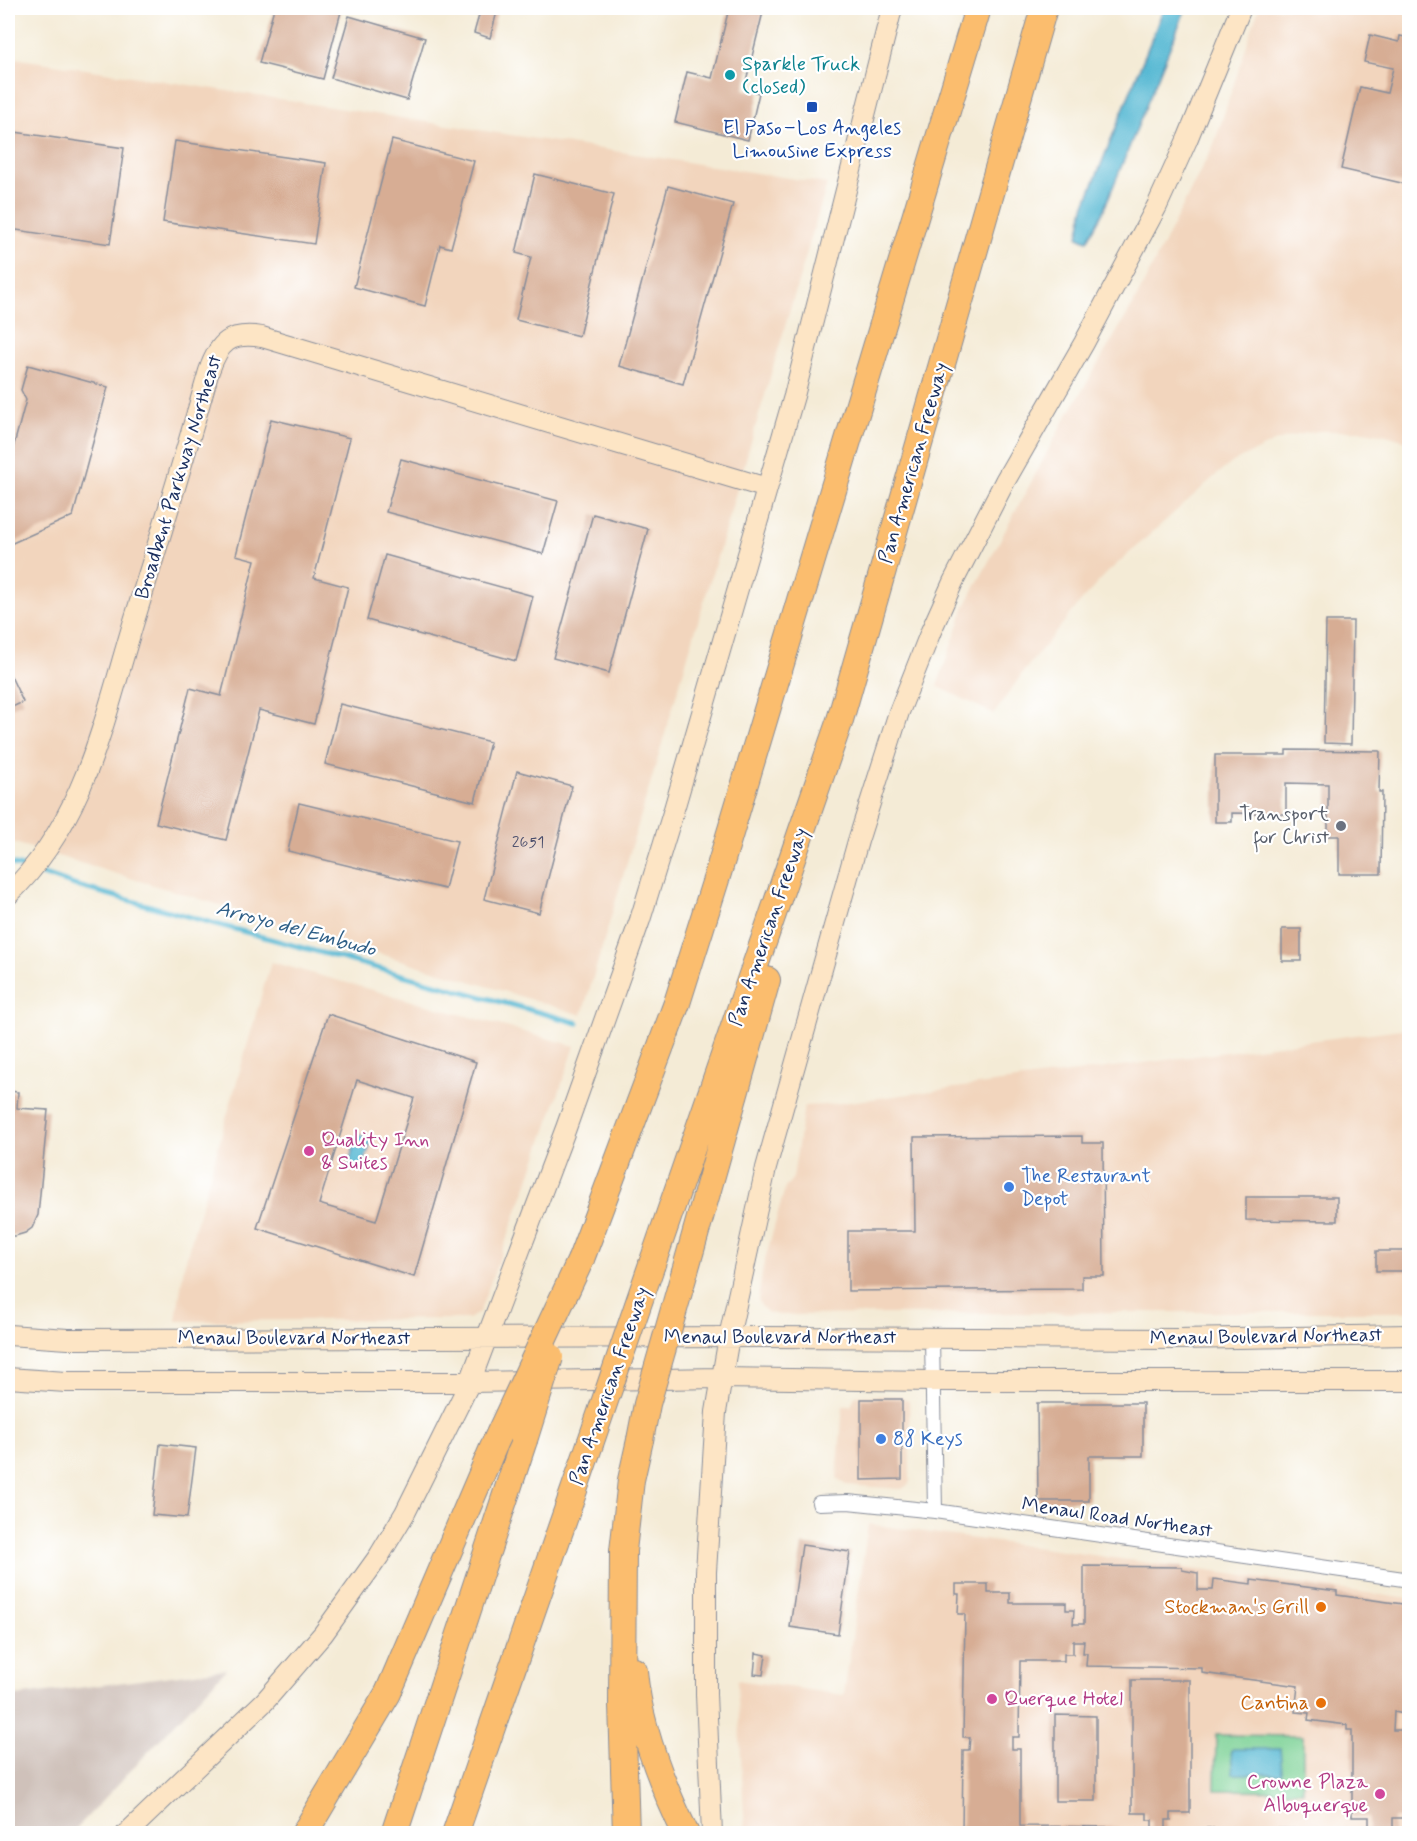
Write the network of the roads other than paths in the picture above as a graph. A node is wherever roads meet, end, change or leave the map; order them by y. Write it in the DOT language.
graph roads {
  1 [pos="892,8"];
  2 [pos="978,8"];
  3 [pos="1044,8"];
  4 [pos="1241,8"];
  5 [pos="767,488"];
  6 [pos="840,720"];
  7 [pos="8,895"];
  8 [pos="581,1259"];
  9 [pos="8,1335"];
  10 [pos="1410,1335"];
  11 [pos="488,1337"];
  12 [pos="729,1337"];
  13 [pos="932,1338"];
  14 [pos="8,1378"];
  15 [pos="721,1378"];
  16 [pos="932,1381"];
  17 [pos="1410,1381"];
  18 [pos="470,1382"];
  19 [pos="819,1503"];
  20 [pos="935,1511"];
  21 [pos="623,1551"];
  22 [pos="1410,1580"];
  23 [pos="126,1833"];
  24 [pos="304,1833"];
  25 [pos="394,1833"];
  26 [pos="455,1833"];
  27 [pos="626,1833"];
  28 [pos="686,1833"];
  29 [pos="712,1833"];
  1 -- 5 [label="main road"];
  2 -- 8 [label="highway"];
  3 -- 6 [label="highway, Pan American Freeway"];
  4 -- 12 [label="main road"];
  5 -- 7 [label="main road, Broadbent Parkway Northeast"];
  5 -- 11 [label="main road"];
  6 -- 21 [label="highway, bridge"];
  6 -- 26 [label="highway, Pan American Freeway, bridge"];
  8 -- 24 [label="highway, bridge"];
  8 -- 25 [label="highway, bridge"];
  9 -- 11 [label="main road, Menaul Boulevard Northeast"];
  10 -- 13 [label="main road, Menaul Boulevard Northeast"];
  11 -- 12 [label="main road, Menaul Boulevard Northeast"];
  11 -- 18 [label="main road"];
  12 -- 13 [label="main road, Menaul Boulevard Northeast"];
  12 -- 15 [label="main road"];
  13 -- 16 [label="street"];
  14 -- 18 [label="main road, Menaul Boulevard Northeast"];
  15 -- 16 [label="main road, Menaul Boulevard Northeast"];
  15 -- 18 [label="main road, Menaul Boulevard Northeast"];
  15 -- 29 [label="main road"];
  16 -- 17 [label="main road, Menaul Boulevard Northeast"];
  16 -- 20 [label="street"];
  18 -- 23 [label="main road"];
  19 -- 20 [label="street, Menaul Road Northeast"];
  20 -- 22 [label="street, Menaul Road Northeast"];
  21 -- 27 [label="highway"];
  21 -- 28 [label="highway"];
}
